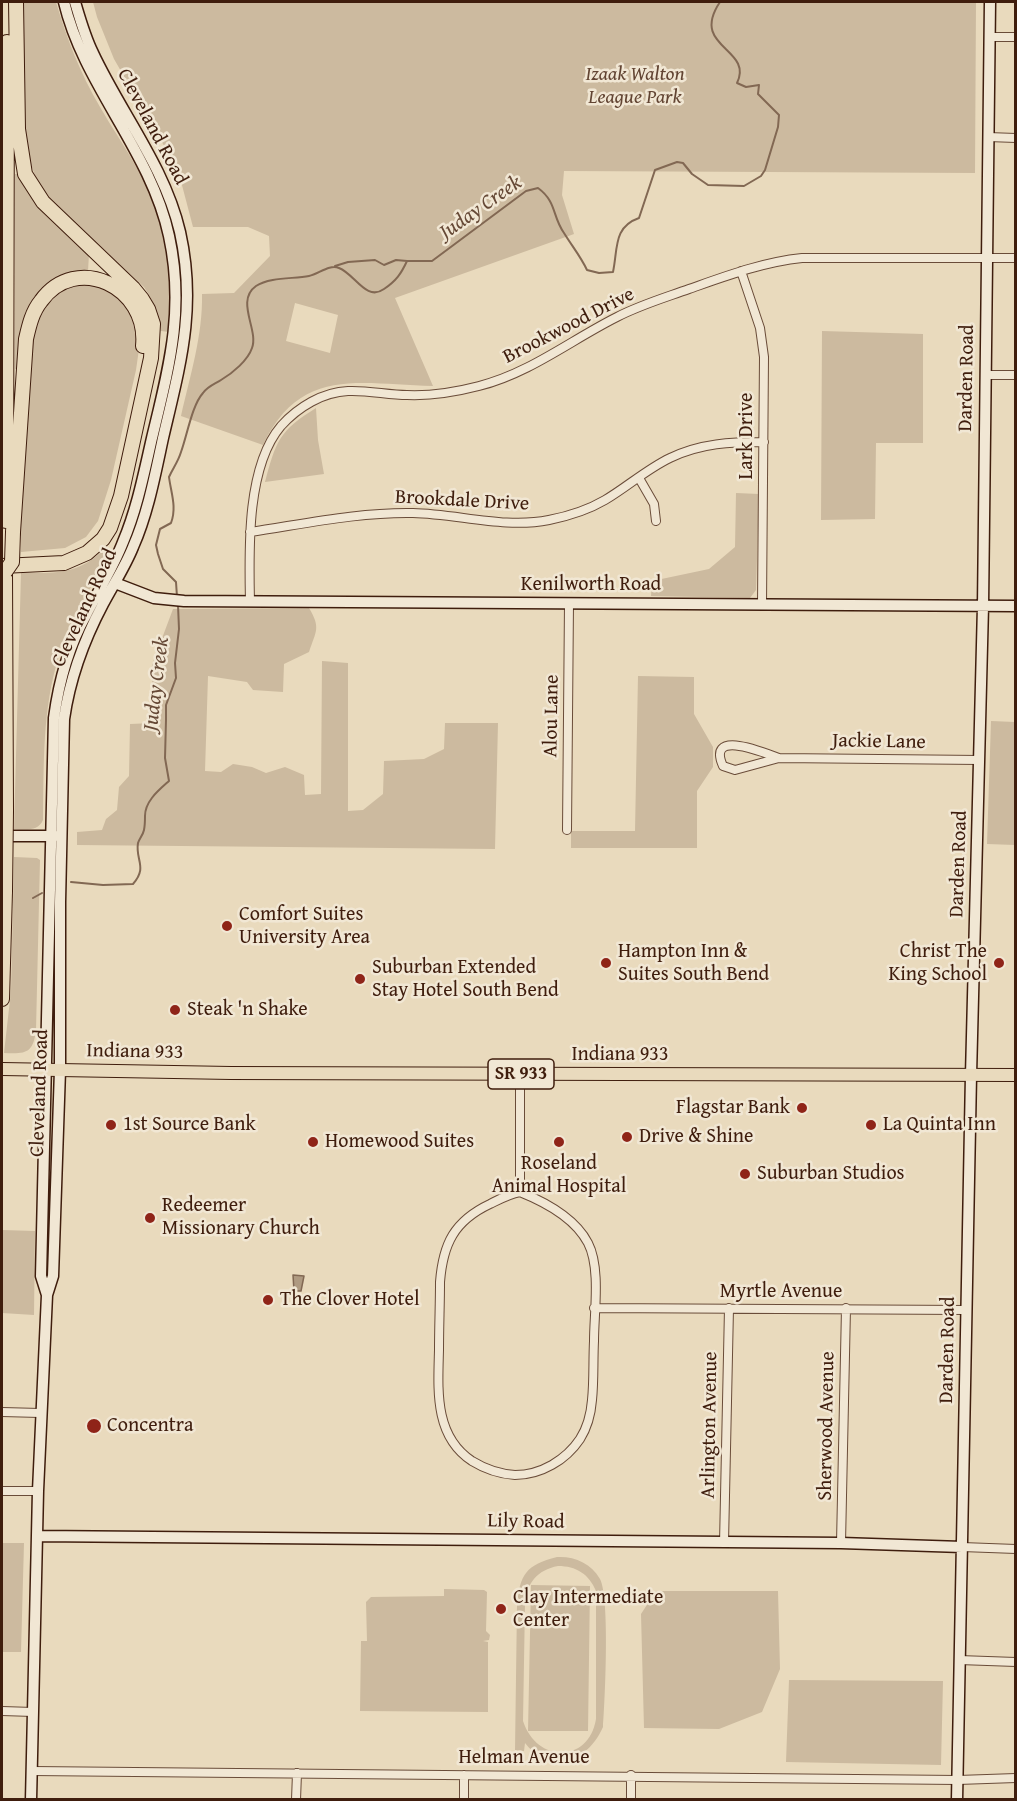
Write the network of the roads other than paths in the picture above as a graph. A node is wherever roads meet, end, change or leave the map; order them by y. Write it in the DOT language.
graph roads {
  1 [pos="7,2"];
  2 [pos="16,2"];
  3 [pos="64,2"];
  4 [pos="75,2"];
  5 [pos="990,2"];
  6 [pos="990,37"];
  7 [pos="1016,37"];
  8 [pos="988,137"];
  9 [pos="1016,138"];
  10 [pos="987,258"];
  11 [pos="1016,258"];
  12 [pos="741,271"];
  13 [pos="985,375"];
  14 [pos="1016,375"];
  15 [pos="764,442"];
  16 [pos="639,478"];
  17 [pos="656,521"];
  18 [pos="10,532"];
  19 [pos="250,532"];
  20 [pos="2,558"];
  21 [pos="3,569"];
  22 [pos="115,583"];
  23 [pos="250,602"];
  24 [pos="569,603"];
  25 [pos="762,604"];
  26 [pos="983,606"];
  27 [pos="1016,606"];
  28 [pos="779,758"];
  29 [pos="980,760"];
  30 [pos="567,830"];
  31 [pos="2,836"];
  32 [pos="55,836"];
  33 [pos="2,999"];
  34 [pos="2,1069"];
  35 [pos="45,1070"];
  36 [pos="60,1070"];
  37 [pos="520,1074"];
  38 [pos="971,1075"];
  39 [pos="1016,1075"];
  40 [pos="520,1192"];
  41 [pos="47,1294"];
  42 [pos="594,1308"];
  43 [pos="729,1308"];
  44 [pos="846,1308"];
  45 [pos="967,1310"];
  46 [pos="2,1412"];
  47 [pos="40,1413"];
  48 [pos="2,1491"];
  49 [pos="38,1491"];
  50 [pos="37,1536"];
  51 [pos="724,1543"];
  52 [pos="842,1543"];
  53 [pos="962,1547"];
  54 [pos="1016,1549"];
  55 [pos="959,1660"];
  56 [pos="1016,1662"];
  57 [pos="2,1711"];
  58 [pos="33,1712"];
  59 [pos="32,1771"];
  60 [pos="297,1773"];
  61 [pos="464,1775"];
  62 [pos="631,1775"];
  63 [pos="1016,1778"];
  64 [pos="958,1780"];
  65 [pos="31,1800"];
  66 [pos="296,1800"];
  67 [pos="464,1800"];
  68 [pos="631,1800"];
  69 [pos="957,1800"];
  1 -- 18 [label="highway"];
  2 -- 21 [label="highway"];
  3 -- 32 [label="street, Cleveland Road"];
  4 -- 22 [label="street, Cleveland Road"];
  5 -- 6 [label="street, Darden Road"];
  6 -- 7 [label="street"];
  6 -- 8 [label="street, Darden Road"];
  8 -- 9 [label="street"];
  8 -- 10 [label="street, Darden Road"];
  10 -- 11 [label="street, Brookwood Drive"];
  10 -- 12 [label="street, Brookwood Drive"];
  10 -- 13 [label="street, Darden Road"];
  12 -- 15 [label="street, Lark Drive"];
  12 -- 19 [label="street, Brookwood Drive"];
  13 -- 14 [label="street"];
  13 -- 26 [label="street, Darden Road"];
  15 -- 16 [label="street, Brookdale Drive"];
  15 -- 25 [label="street, Lark Drive"];
  16 -- 17 [label="street"];
  16 -- 19 [label="street, Brookdale Drive"];
  18 -- 20 [label="highway"];
  18 -- 21 [label="highway, bridge"];
  19 -- 23 [label="street, Brookwood Drive"];
  21 -- 33 [label="highway, bridge"];
  22 -- 23 [label="street, Kenilworth Road"];
  22 -- 32 [label="street, Cleveland Road"];
  23 -- 24 [label="street, Kenilworth Road"];
  24 -- 25 [label="street, Kenilworth Road"];
  24 -- 30 [label="street, Alou Lane"];
  25 -- 26 [label="street, Kenilworth Road"];
  26 -- 27 [label="street, Kenilworth Road"];
  26 -- 29 [label="street, Darden Road"];
  28 -- 28 [label="street, Jackie Lane"];
  28 -- 29 [label="street, Jackie Lane"];
  29 -- 38 [label="street, Darden Road"];
  31 -- 32 [label="street"];
  32 -- 35 [label="street, Cleveland Road"];
  32 -- 36 [label="street, Cleveland Road"];
  34 -- 35 [label="main road, SR 933"];
  35 -- 36 [label="main road, Indiana 933 / SR 933"];
  35 -- 41 [label="street, Cleveland Road"];
  36 -- 37 [label="main road, Indiana 933 / SR 933"];
  36 -- 41 [label="street, Cleveland Road"];
  37 -- 38 [label="main road, Indiana 933 / SR 933"];
  37 -- 40 [label="street"];
  38 -- 39 [label="main road, Indiana 933 / SR 933"];
  38 -- 45 [label="street, Darden Road"];
  40 -- 42 [label="street"];
  40 -- 42 [label="street"];
  41 -- 47 [label="street, Cleveland Road"];
  42 -- 43 [label="street, Myrtle Avenue"];
  43 -- 44 [label="street, Myrtle Avenue"];
  43 -- 51 [label="street, Arlington Avenue"];
  44 -- 45 [label="street, Myrtle Avenue"];
  44 -- 52 [label="street, Sherwood Avenue"];
  45 -- 53 [label="street, Darden Road"];
  46 -- 47 [label="street"];
  47 -- 49 [label="street, Cleveland Road"];
  48 -- 49 [label="street"];
  49 -- 50 [label="street, Cleveland Road"];
  50 -- 51 [label="street, Lily Road"];
  50 -- 58 [label="street, Cleveland Road"];
  51 -- 52 [label="street, Lily Road"];
  52 -- 53 [label="street, Lily Road"];
  53 -- 54 [label="street, Lily Road"];
  53 -- 55 [label="street, Darden Road"];
  55 -- 56 [label="street"];
  55 -- 64 [label="street, Darden Road"];
  57 -- 58 [label="street"];
  58 -- 59 [label="street, Cleveland Road"];
  59 -- 60 [label="street, Helman Avenue"];
  59 -- 65 [label="street, Cleveland Road"];
  60 -- 61 [label="street, Helman Avenue"];
  60 -- 66 [label="street"];
  61 -- 62 [label="street, Helman Avenue"];
  61 -- 67 [label="street"];
  62 -- 64 [label="street, Helman Avenue"];
  62 -- 68 [label="street"];
  63 -- 64 [label="street, Helman Avenue"];
  64 -- 69 [label="street, Darden Road"];
}
